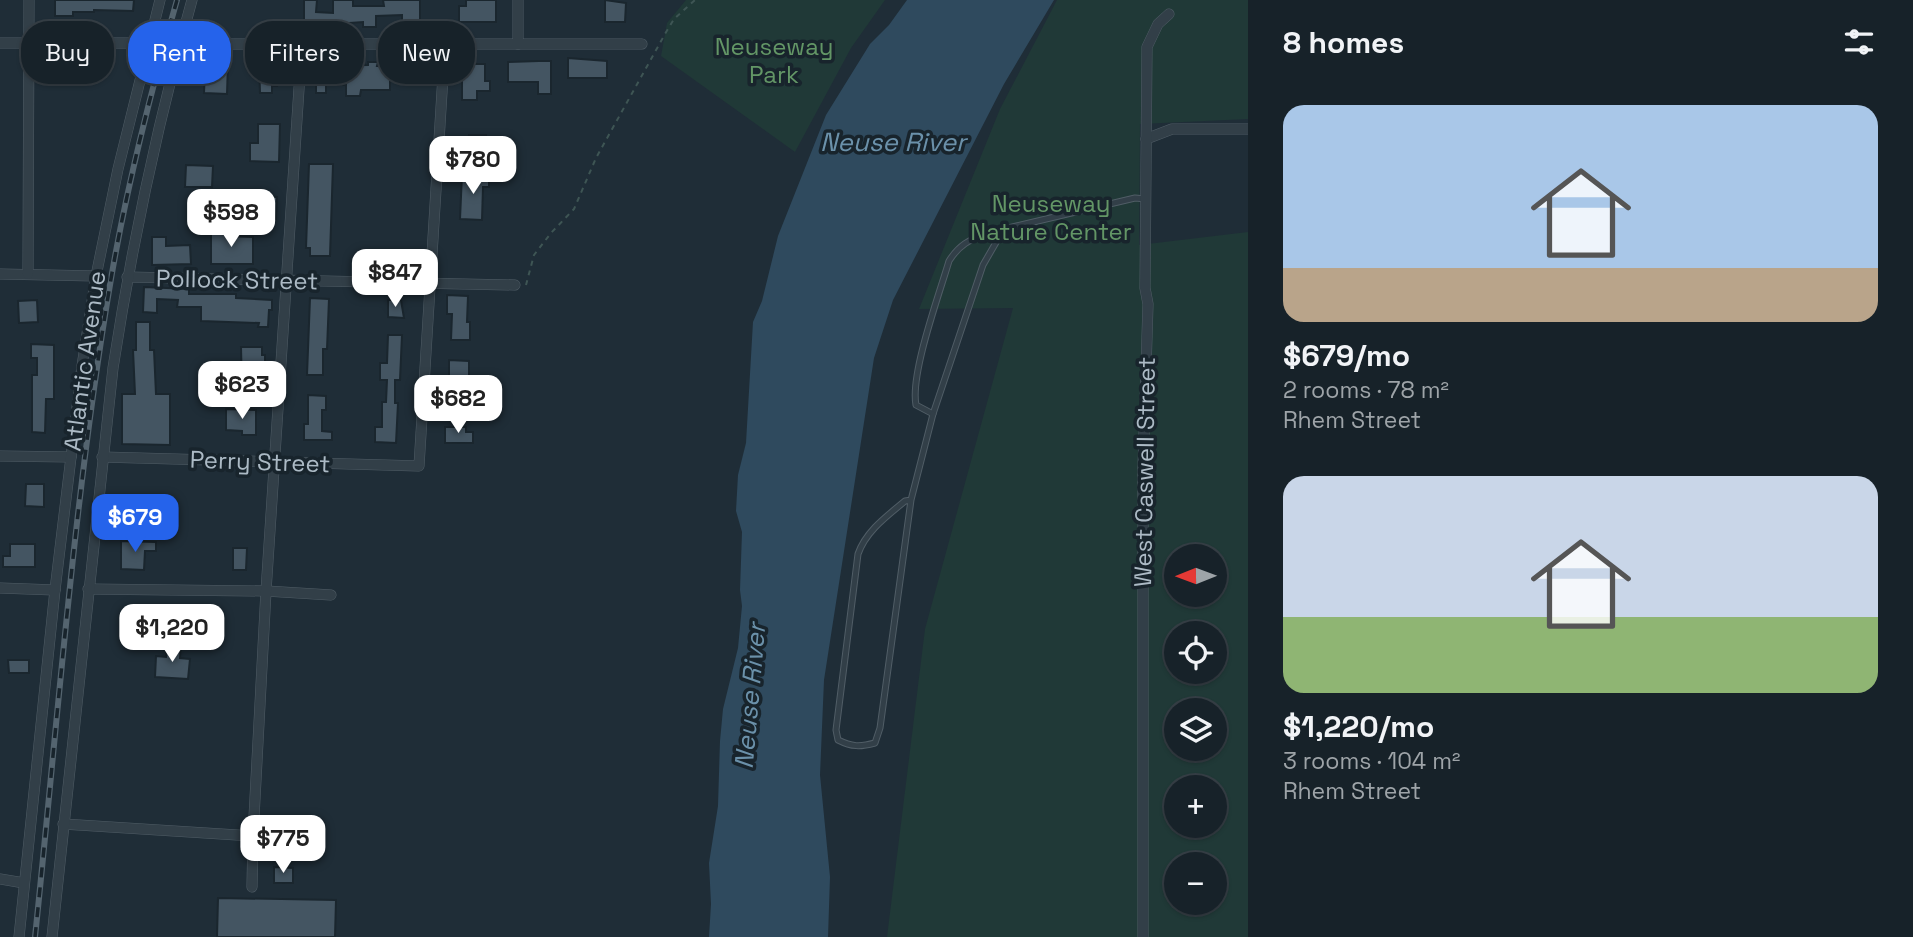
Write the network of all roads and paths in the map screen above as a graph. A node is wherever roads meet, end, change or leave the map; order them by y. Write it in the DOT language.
graph roads {
  1 [pos="29,0"];
  2 [pos="160,0"];
  3 [pos="192,0"];
  4 [pos="518,0"];
  5 [pos="695,0"];
  6 [pos="1169,14"];
  7 [pos="29,21"];
  8 [pos="154,21"];
  9 [pos="186,21"];
  10 [pos="21,42"];
  11 [pos="0,43"];
  12 [pos="475,43"];
  13 [pos="518,44"];
  14 [pos="642,44"];
  15 [pos="29,84"];
  16 [pos="138,84"];
  17 [pos="170,84"];
  18 [pos="299,84"];
  19 [pos="442,84"];
  20 [pos="1248,129"];
  21 [pos="1146,139"];
  22 [pos="1146,199"];
  23 [pos="998,231"];
  24 [pos="0,274"];
  25 [pos="28,274"];
  26 [pos="96,276"];
  27 [pos="127,277"];
  28 [pos="286,281"];
  29 [pos="430,283"];
  30 [pos="515,285"];
  31 [pos="933,414"];
  32 [pos="0,456"];
  33 [pos="71,457"];
  34 [pos="102,457"];
  35 [pos="275,462"];
  36 [pos="911,500"];
  37 [pos="0,588"];
  38 [pos="88,589"];
  39 [pos="55,590"];
  40 [pos="266,591"];
  41 [pos="331,595"];
  42 [pos="63,824"];
  43 [pos="253,836"];
  44 [pos="0,879"];
  45 [pos="24,883"];
  46 [pos="252,887"];
  47 [pos="19,937"];
  48 [pos="52,937"];
  49 [pos="1143,937"];
  1 -- 7 [label="street"];
  2 -- 8 [label="street, Atlantic Avenue"];
  3 -- 9 [label="street, Atlantic Avenue"];
  4 -- 13 [label="street"];
  5 -- 30 [label="path"];
  6 -- 21 [label="street, West Caswell Street"];
  10 -- 11 [label="street"];
  12 -- 13 [label="street"];
  13 -- 14 [label="street"];
  15 -- 25 [label="street"];
  16 -- 26 [label="street, Atlantic Avenue"];
  17 -- 27 [label="street, Atlantic Avenue"];
  18 -- 28 [label="street"];
  19 -- 29 [label="street"];
  20 -- 21 [label="street"];
  21 -- 22 [label="street, West Caswell Street"];
  22 -- 23 [label="lane"];
  22 -- 49 [label="street, West Caswell Street"];
  23 -- 31 [label="lane"];
  23 -- 31 [label="lane"];
  24 -- 25 [label="street"];
  25 -- 26 [label="street"];
  26 -- 33 [label="street, Atlantic Avenue"];
  27 -- 28 [label="street, Pollock Street"];
  27 -- 34 [label="street, Atlantic Avenue"];
  28 -- 29 [label="street, Pollock Street"];
  28 -- 35 [label="street"];
  29 -- 30 [label="street, Pollock Street"];
  29 -- 35 [label="street, Perry Street"];
  31 -- 36 [label="lane"];
  32 -- 33 [label="street"];
  33 -- 39 [label="street, Atlantic Avenue"];
  34 -- 35 [label="street, Perry Street"];
  34 -- 38 [label="street, Atlantic Avenue"];
  35 -- 40 [label="street"];
  36 -- 36 [label="lane"];
  37 -- 39 [label="street"];
  38 -- 40 [label="street"];
  38 -- 42 [label="street, Atlantic Avenue"];
  39 -- 45 [label="street, Atlantic Avenue"];
  40 -- 41 [label="street"];
  40 -- 43 [label="street"];
  42 -- 43 [label="street"];
  42 -- 48 [label="street, Atlantic Avenue"];
  43 -- 46 [label="street"];
  44 -- 45 [label="street"];
  45 -- 47 [label="street, Atlantic Avenue"];
}
